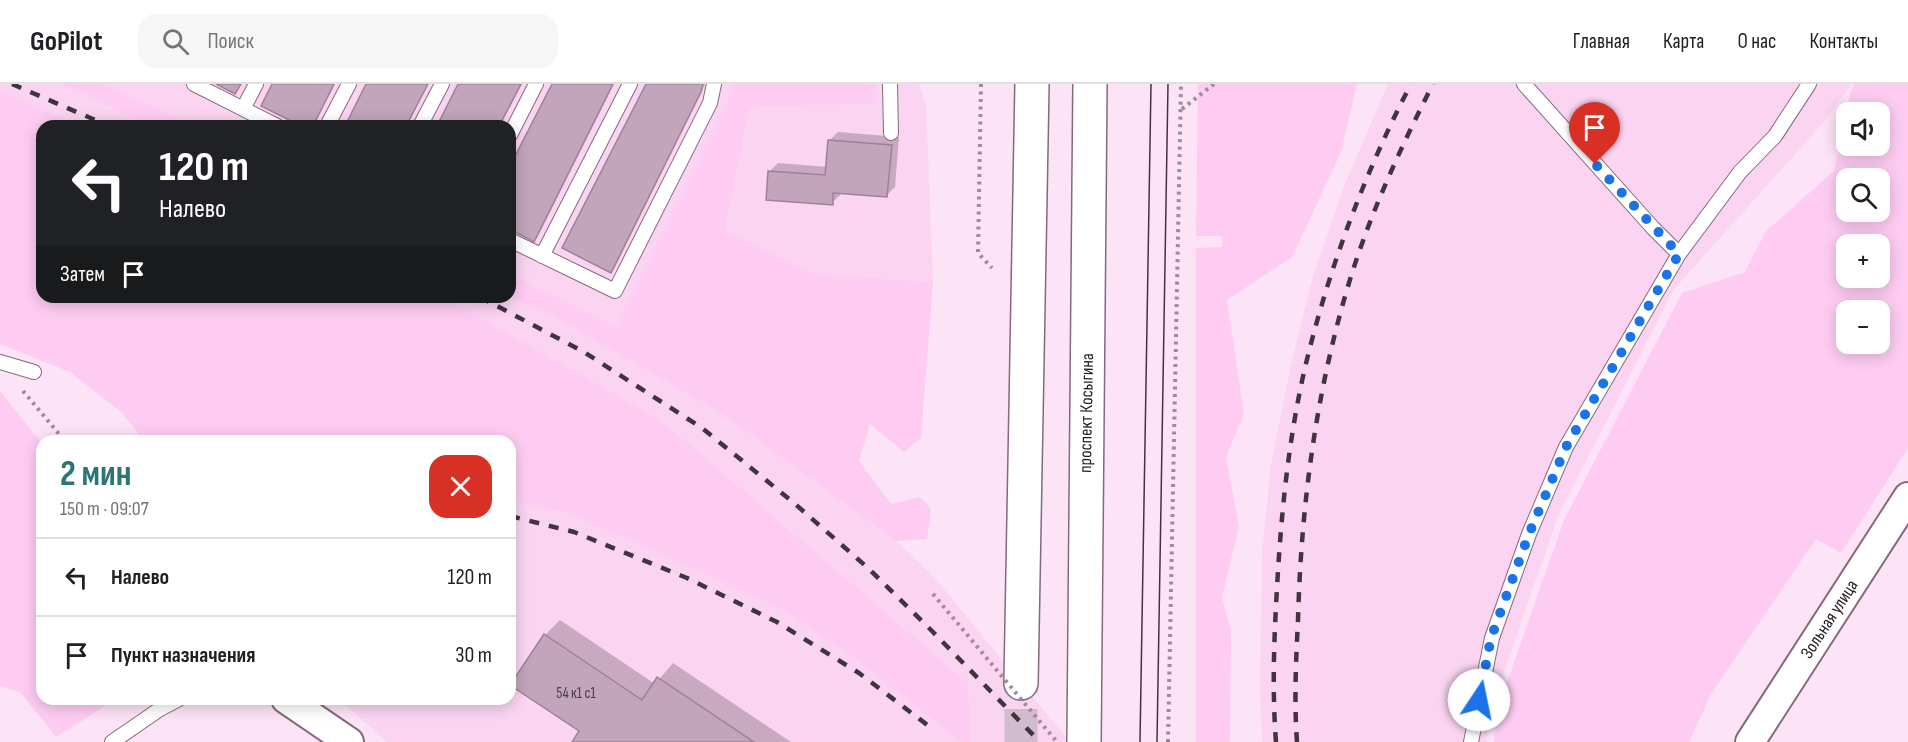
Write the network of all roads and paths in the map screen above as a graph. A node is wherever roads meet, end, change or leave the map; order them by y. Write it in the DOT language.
graph roads {
  1 [pos="194,84"];
  2 [pos="256,84"];
  3 [pos="349,84"];
  4 [pos="442,84"];
  5 [pos="536,84"];
  6 [pos="630,84"];
  7 [pos="714,84"];
  8 [pos="890,84"];
  9 [pos="981,84"];
  10 [pos="1032,84"];
  11 [pos="1090,84"];
  12 [pos="1181,84"];
  13 [pos="1214,84"];
  14 [pos="1524,84"];
  15 [pos="1809,84"];
  16 [pos="243,110"];
  17 [pos="1182,110"];
  18 [pos="264,120"];
  19 [pos="330,120"];
  20 [pos="423,120"];
  21 [pos="516,123"];
  22 [pos="891,133"];
  23 [pos="516,243"];
  24 [pos="1679,254"];
  25 [pos="542,256"];
  26 [pos="992,268"];
  27 [pos="0,362"];
  28 [pos="34,372"];
  29 [pos="21,389"];
  30 [pos="59,435"];
  31 [pos="1908,497"];
  32 [pos="933,594"];
  33 [pos="1022,683"];
  34 [pos="168,705"];
  35 [pos="295,705"];
  36 [pos="112,742"];
  37 [pos="349,742"];
  38 [pos="1057,742"];
  39 [pos="1084,742"];
  40 [pos="1168,742"];
  41 [pos="1471,742"];
  42 [pos="1749,742"];
  1 -- 16 [label="lane"];
  2 -- 16 [label="lane"];
  3 -- 19 [label="lane"];
  4 -- 20 [label="lane"];
  5 -- 21 [label="lane"];
  6 -- 25 [label="lane"];
  7 -- 25 [label="lane"];
  8 -- 22 [label="lane"];
  9 -- 26 [label="path"];
  10 -- 33 [label="main road"];
  11 -- 39 [label="main road, проспект Косыгина"];
  12 -- 17 [label="path"];
  13 -- 17 [label="path"];
  14 -- 24 [label="lane"];
  15 -- 24 [label="lane"];
  16 -- 18 [label="lane"];
  17 -- 40 [label="path"];
  23 -- 25 [label="lane"];
  24 -- 41 [label="lane"];
  27 -- 28 [label="lane"];
  29 -- 30 [label="path"];
  31 -- 42 [label="street, Зольная улица"];
  32 -- 38 [label="path, bridge"];
  34 -- 36 [label="lane"];
  35 -- 37 [label="street"];
}
